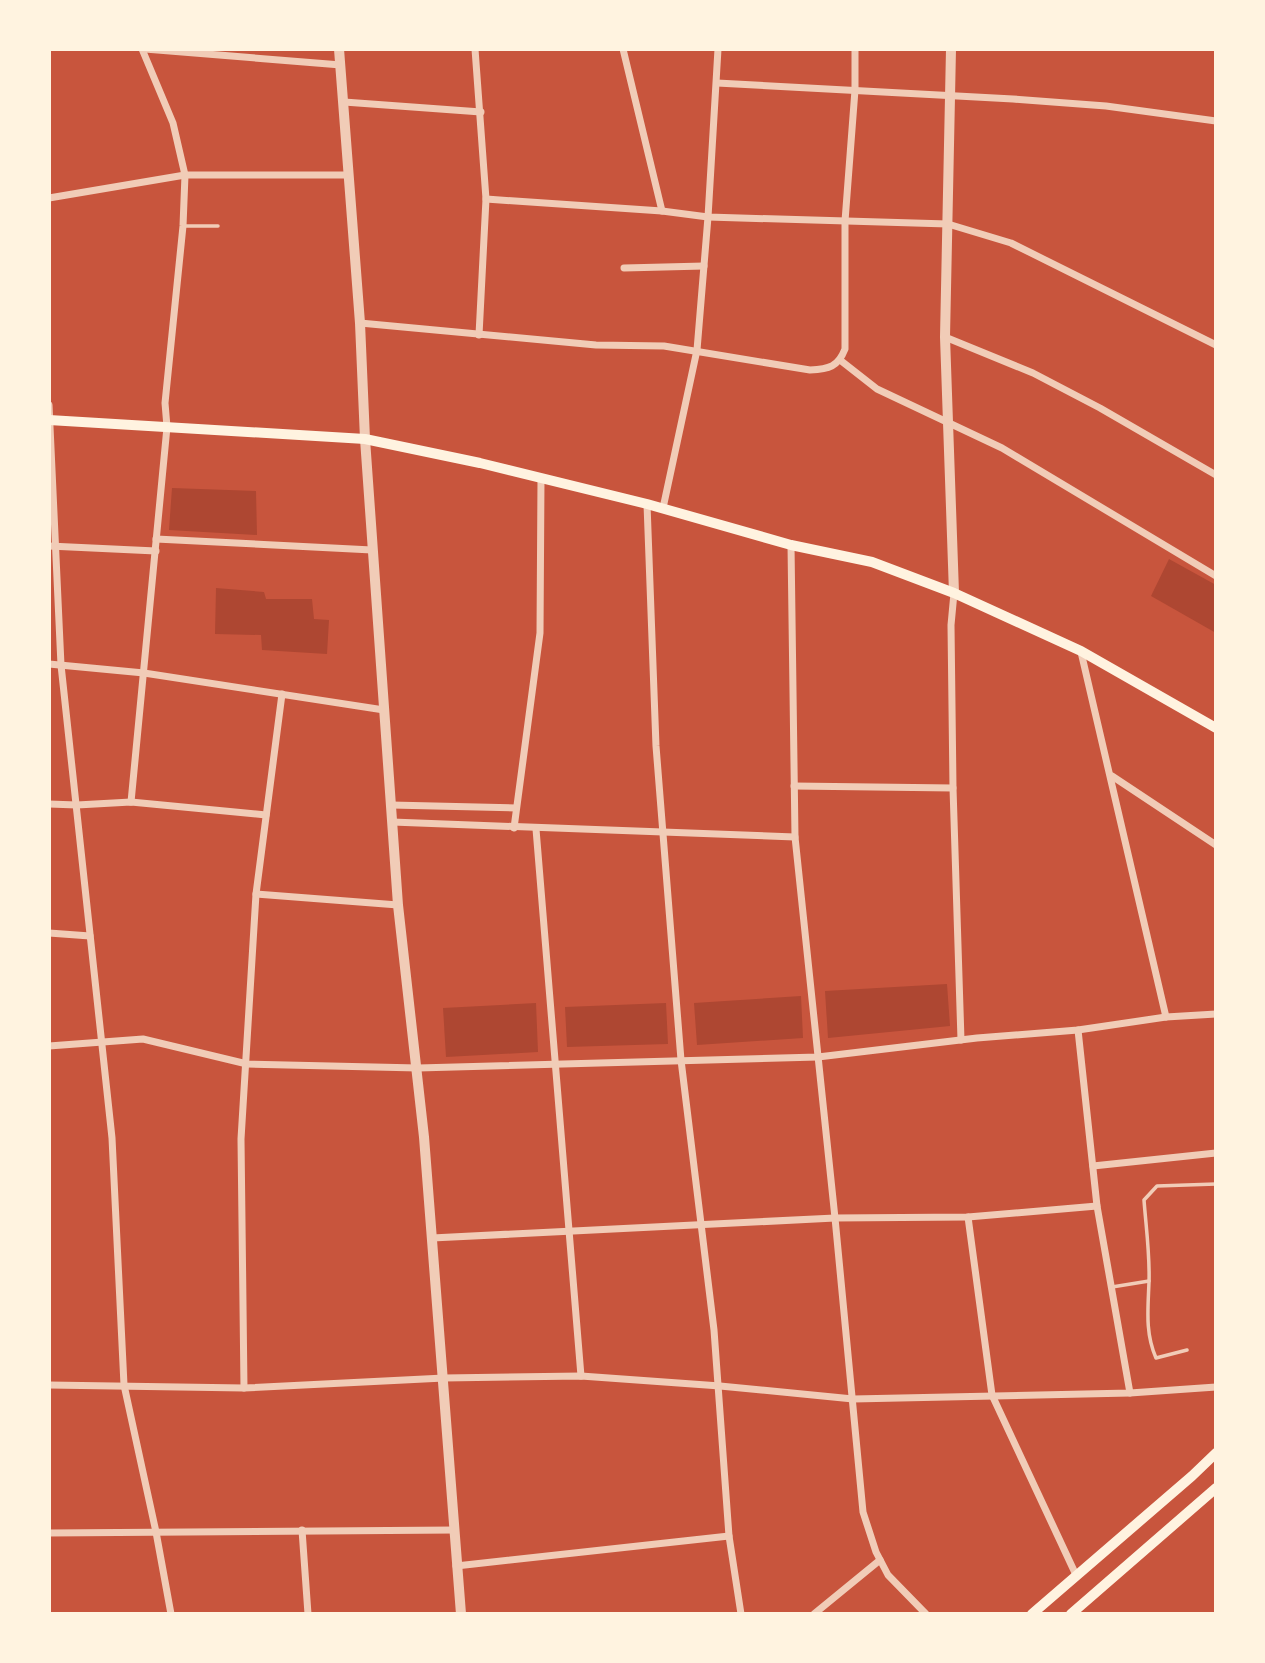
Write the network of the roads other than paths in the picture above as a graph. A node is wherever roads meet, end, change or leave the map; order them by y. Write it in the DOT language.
graph roads {
  1 [pos="144,49"];
  2 [pos="339,49"];
  3 [pos="475,49"];
  4 [pos="623,49"];
  5 [pos="718,49"];
  6 [pos="855,49"];
  7 [pos="951,49"];
  8 [pos="341,65"];
  9 [pos="717,83"];
  10 [pos="855,90"];
  11 [pos="948,95"];
  12 [pos="344,102"];
  13 [pos="481,112"];
  14 [pos="1216,121"];
  15 [pos="186,175"];
  16 [pos="349,175"];
  17 [pos="49,198"];
  18 [pos="486,199"];
  19 [pos="662,211"];
  20 [pos="708,218"];
  21 [pos="845,220"];
  22 [pos="948,224"];
  23 [pos="184,226"];
  24 [pos="218,226"];
  25 [pos="704,266"];
  26 [pos="624,268"];
  27 [pos="360,323"];
  28 [pos="479,335"];
  29 [pos="945,337"];
  30 [pos="1216,345"];
  31 [pos="697,350"];
  32 [pos="841,360"];
  33 [pos="49,405"];
  34 [pos="50,420"];
  35 [pos="948,423"];
  36 [pos="167,427"];
  37 [pos="365,439"];
  38 [pos="1216,475"];
  39 [pos="541,479"];
  40 [pos="647,504"];
  41 [pos="663,508"];
  42 [pos="156,539"];
  43 [pos="790,545"];
  44 [pos="52,546"];
  45 [pos="372,550"];
  46 [pos="156,551"];
  47 [pos="1216,576"];
  48 [pos="954,593"];
  49 [pos="1081,651"];
  50 [pos="49,664"];
  51 [pos="61,665"];
  52 [pos="144,673"];
  53 [pos="282,694"];
  54 [pos="384,710"];
  55 [pos="1216,728"];
  56 [pos="1111,776"];
  57 [pos="794,786"];
  58 [pos="953,788"];
  59 [pos="131,802"];
  60 [pos="49,804"];
  61 [pos="391,805"];
  62 [pos="77,806"];
  63 [pos="516,808"];
  64 [pos="266,815"];
  65 [pos="392,822"];
  66 [pos="514,828"];
  67 [pos="536,829"];
  68 [pos="665,833"];
  69 [pos="795,837"];
  70 [pos="1216,845"];
  71 [pos="257,894"];
  72 [pos="398,905"];
  73 [pos="49,933"];
  74 [pos="90,936"];
  75 [pos="1216,1014"];
  76 [pos="1166,1017"];
  77 [pos="1078,1030"];
  78 [pos="961,1040"];
  79 [pos="102,1041"];
  80 [pos="49,1046"];
  81 [pos="818,1057"];
  82 [pos="681,1060"];
  83 [pos="554,1063"];
  84 [pos="247,1065"];
  85 [pos="418,1068"];
  86 [pos="1216,1153"];
  87 [pos="1093,1166"];
  88 [pos="1216,1184"];
  89 [pos="1097,1206"];
  90 [pos="968,1217"];
  91 [pos="835,1218"];
  92 [pos="701,1224"];
  93 [pos="568,1231"];
  94 [pos="432,1238"];
  95 [pos="1149,1281"];
  96 [pos="1112,1287"];
  97 [pos="1187,1350"];
  98 [pos="581,1376"];
  99 [pos="444,1378"];
  100 [pos="49,1385"];
  101 [pos="124,1385"];
  102 [pos="720,1386"];
  103 [pos="1216,1387"];
  104 [pos="244,1388"];
  105 [pos="1130,1393"];
  106 [pos="992,1395"];
  107 [pos="853,1399"];
  108 [pos="1216,1453"];
  109 [pos="1216,1488"];
  110 [pos="302,1530"];
  111 [pos="454,1530"];
  112 [pos="156,1532"];
  113 [pos="49,1533"];
  114 [pos="729,1536"];
  115 [pos="880,1560"];
  116 [pos="457,1566"];
  117 [pos="1076,1575"];
  118 [pos="171,1614"];
  119 [pos="308,1614"];
  120 [pos="461,1614"];
  121 [pos="741,1614"];
  122 [pos="814,1614"];
  123 [pos="926,1614"];
  124 [pos="1032,1614"];
  125 [pos="1071,1614"];
  1 -- 8 [label="street"];
  1 -- 15 [label="street"];
  2 -- 8 [label="street"];
  3 -- 13 [label="street"];
  4 -- 19 [label="street"];
  5 -- 9 [label="street"];
  6 -- 10 [label="street"];
  7 -- 11 [label="street"];
  8 -- 12 [label="street"];
  9 -- 10 [label="street"];
  9 -- 20 [label="street"];
  10 -- 11 [label="street"];
  10 -- 21 [label="street"];
  11 -- 14 [label="street"];
  11 -- 22 [label="street"];
  12 -- 13 [label="street"];
  12 -- 16 [label="street"];
  13 -- 18 [label="street"];
  15 -- 16 [label="street"];
  15 -- 17 [label="street"];
  15 -- 23 [label="street"];
  16 -- 27 [label="street"];
  18 -- 19 [label="street"];
  18 -- 28 [label="street"];
  19 -- 20 [label="street"];
  20 -- 21 [label="street"];
  20 -- 25 [label="street"];
  21 -- 22 [label="street"];
  21 -- 32 [label="street"];
  22 -- 29 [label="street"];
  22 -- 30 [label="street"];
  23 -- 24 [label="lane"];
  23 -- 36 [label="street"];
  25 -- 26 [label="street"];
  25 -- 31 [label="street"];
  27 -- 28 [label="street"];
  27 -- 37 [label="street"];
  28 -- 31 [label="street"];
  29 -- 35 [label="street"];
  29 -- 38 [label="street"];
  31 -- 32 [label="street"];
  31 -- 41 [label="street"];
  32 -- 35 [label="street"];
  33 -- 34 [label="street"];
  34 -- 36 [label="main road"];
  34 -- 44 [label="street"];
  35 -- 47 [label="street"];
  35 -- 48 [label="street"];
  36 -- 37 [label="main road"];
  36 -- 42 [label="street"];
  37 -- 39 [label="main road"];
  37 -- 45 [label="street"];
  39 -- 40 [label="main road"];
  39 -- 63 [label="street"];
  40 -- 41 [label="main road"];
  40 -- 68 [label="street"];
  41 -- 43 [label="main road"];
  42 -- 45 [label="street"];
  42 -- 46 [label="street"];
  43 -- 48 [label="main road"];
  43 -- 57 [label="street"];
  44 -- 46 [label="street"];
  44 -- 51 [label="street"];
  45 -- 54 [label="street"];
  46 -- 52 [label="street"];
  48 -- 49 [label="main road"];
  48 -- 58 [label="street"];
  49 -- 55 [label="main road"];
  49 -- 56 [label="street"];
  50 -- 51 [label="street"];
  51 -- 52 [label="street"];
  51 -- 62 [label="street"];
  52 -- 53 [label="street"];
  52 -- 59 [label="street"];
  53 -- 54 [label="street"];
  53 -- 64 [label="street"];
  54 -- 61 [label="street"];
  56 -- 70 [label="street"];
  56 -- 76 [label="street"];
  57 -- 58 [label="street"];
  57 -- 69 [label="street"];
  58 -- 78 [label="street"];
  59 -- 62 [label="street"];
  59 -- 64 [label="street"];
  60 -- 62 [label="street"];
  61 -- 63 [label="street"];
  61 -- 65 [label="street"];
  62 -- 74 [label="street"];
  63 -- 66 [label="street"];
  64 -- 71 [label="street"];
  65 -- 66 [label="street"];
  65 -- 72 [label="street"];
  66 -- 67 [label="street"];
  67 -- 68 [label="street"];
  67 -- 83 [label="street"];
  68 -- 69 [label="street"];
  68 -- 82 [label="street"];
  69 -- 81 [label="street"];
  71 -- 72 [label="street"];
  71 -- 84 [label="street"];
  72 -- 85 [label="street"];
  73 -- 74 [label="street"];
  74 -- 79 [label="street"];
  75 -- 76 [label="street"];
  76 -- 77 [label="street"];
  77 -- 78 [label="street"];
  77 -- 87 [label="street"];
  78 -- 81 [label="street"];
  79 -- 80 [label="street"];
  79 -- 84 [label="street"];
  79 -- 101 [label="street"];
  81 -- 82 [label="street"];
  81 -- 91 [label="street"];
  82 -- 83 [label="street"];
  82 -- 92 [label="street"];
  83 -- 85 [label="street"];
  83 -- 93 [label="street"];
  84 -- 85 [label="street"];
  84 -- 104 [label="street"];
  85 -- 94 [label="street"];
  86 -- 87 [label="street"];
  87 -- 89 [label="street"];
  88 -- 95 [label="lane"];
  89 -- 90 [label="street"];
  89 -- 96 [label="street"];
  90 -- 91 [label="street"];
  90 -- 106 [label="street"];
  91 -- 92 [label="street"];
  91 -- 107 [label="street"];
  92 -- 93 [label="street"];
  92 -- 102 [label="street"];
  93 -- 94 [label="street"];
  93 -- 98 [label="street"];
  94 -- 99 [label="street"];
  95 -- 96 [label="lane"];
  95 -- 97 [label="lane"];
  96 -- 105 [label="street"];
  98 -- 99 [label="street"];
  98 -- 102 [label="street"];
  99 -- 104 [label="street"];
  99 -- 111 [label="street"];
  100 -- 101 [label="street"];
  101 -- 104 [label="street"];
  101 -- 112 [label="street"];
  102 -- 107 [label="street"];
  102 -- 114 [label="street"];
  103 -- 105 [label="street"];
  105 -- 106 [label="street"];
  106 -- 107 [label="street"];
  106 -- 117 [label="street"];
  107 -- 115 [label="street"];
  108 -- 117 [label="main road"];
  109 -- 125 [label="main road"];
  110 -- 111 [label="street"];
  110 -- 112 [label="street"];
  110 -- 119 [label="street"];
  111 -- 116 [label="street"];
  112 -- 113 [label="street"];
  112 -- 118 [label="street"];
  114 -- 116 [label="street"];
  114 -- 121 [label="street"];
  115 -- 122 [label="street"];
  115 -- 123 [label="street"];
  116 -- 120 [label="street"];
  117 -- 124 [label="main road"];
}
